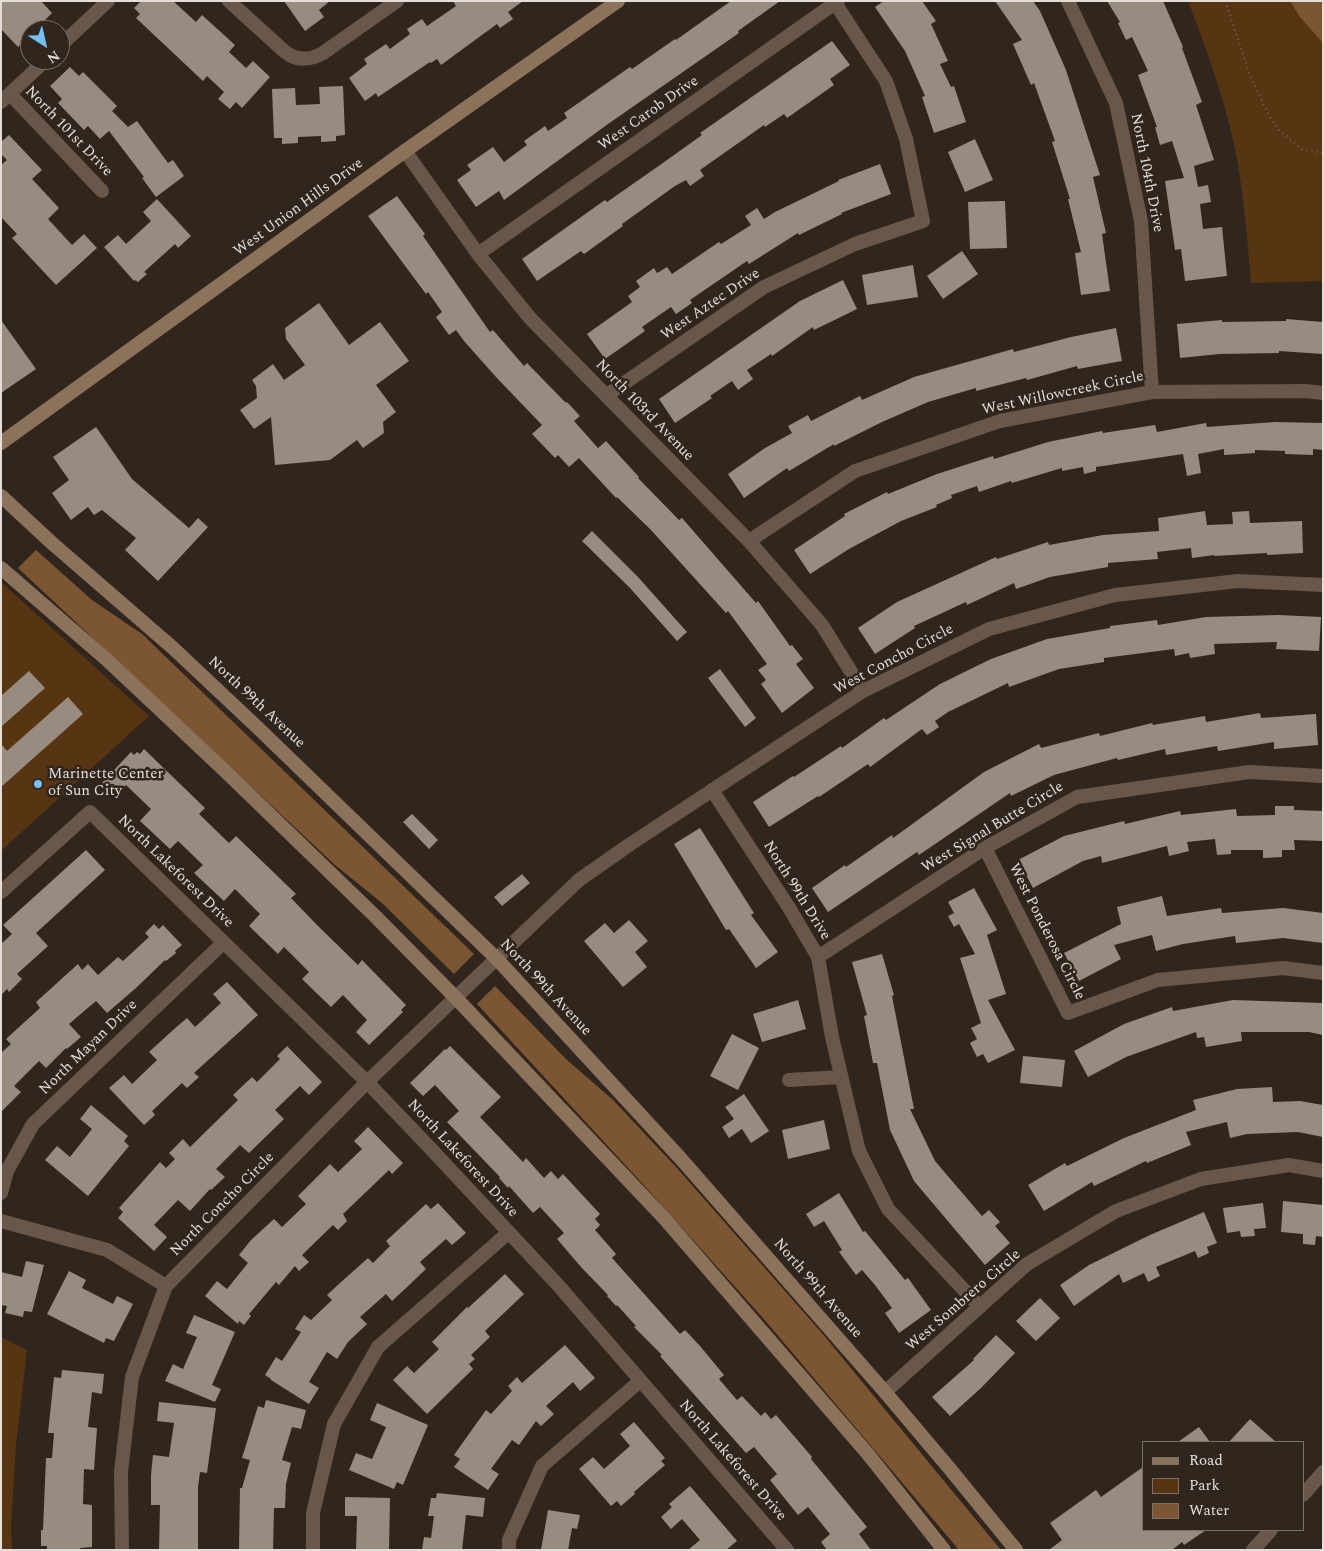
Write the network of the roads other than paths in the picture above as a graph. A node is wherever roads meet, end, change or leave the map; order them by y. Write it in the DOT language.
graph roads {
  1 [pos="108,1"];
  2 [pos="229,1"];
  3 [pos="397,1"];
  4 [pos="618,1"];
  5 [pos="1068,1"];
  6 [pos="836,2"];
  7 [pos="70,37"];
  8 [pos="35,70"];
  9 [pos="5,98"];
  10 [pos="405,151"];
  11 [pos="102,191"];
  12 [pos="478,254"];
  13 [pos="1152,392"];
  14 [pos="1323,392"];
  15 [pos="606,395"];
  16 [pos="1,443"];
  17 [pos="1,496"];
  18 [pos="749,541"];
  19 [pos="1,568"];
  20 [pos="1323,585"];
  21 [pos="863,691"];
  22 [pos="1323,776"];
  23 [pos="712,790"];
  24 [pos="985,848"];
  25 [pos="1,892"];
  26 [pos="223,942"];
  27 [pos="818,957"];
  28 [pos="496,958"];
  29 [pos="1323,973"];
  30 [pos="455,997"];
  31 [pos="841,1077"];
  32 [pos="789,1080"];
  33 [pos="367,1082"];
  34 [pos="1323,1171"];
  35 [pos="1,1193"];
  36 [pos="1,1221"];
  37 [pos="508,1233"];
  38 [pos="166,1286"];
  39 [pos="980,1306"];
  40 [pos="640,1381"];
  41 [pos="885,1392"];
  42 [pos="1323,1472"];
  43 [pos="1304,1494"];
  44 [pos="1270,1531"];
  45 [pos="122,1550"];
  46 [pos="314,1550"];
  47 [pos="509,1550"];
  48 [pos="787,1550"];
  49 [pos="944,1550"];
  50 [pos="1016,1550"];
  51 [pos="1253,1550"];
  1 -- 7 [label="street"];
  2 -- 3 [label="street"];
  4 -- 10 [label="main road, West Union Hills Drive"];
  5 -- 13 [label="street, North 104th Drive"];
  6 -- 12 [label="street, West Carob Drive"];
  6 -- 15 [label="street, West Aztec Drive"];
  8 -- 9 [label="street"];
  9 -- 11 [label="street, North 101st Drive"];
  10 -- 12 [label="street, North 103rd Avenue"];
  10 -- 16 [label="main road, West Union Hills Drive"];
  12 -- 15 [label="street, North 103rd Avenue"];
  13 -- 14 [label="street, West Willowcreek Circle"];
  13 -- 18 [label="street, West Willowcreek Circle"];
  15 -- 18 [label="street, North 103rd Avenue"];
  17 -- 28 [label="main road, North 99th Avenue"];
  18 -- 21 [label="street, North 103rd Avenue"];
  19 -- 30 [label="main road"];
  20 -- 21 [label="street, West Concho Circle"];
  21 -- 23 [label="street, West Concho Circle"];
  22 -- 24 [label="street, West Signal Butte Circle"];
  23 -- 27 [label="street, North 99th Drive"];
  23 -- 28 [label="street, West Concho Circle"];
  24 -- 27 [label="street, West Signal Butte Circle"];
  24 -- 29 [label="street, West Ponderosa Circle"];
  25 -- 26 [label="street, North Lakeforest Drive"];
  26 -- 33 [label="street, North Lakeforest Drive"];
  26 -- 35 [label="street, North Mayan Drive"];
  27 -- 31 [label="street, North 99th Drive"];
  28 -- 30 [label="street, North Concho Circle"];
  28 -- 41 [label="main road, North 99th Avenue"];
  30 -- 33 [label="street, North Concho Circle"];
  30 -- 49 [label="main road"];
  31 -- 32 [label="street"];
  31 -- 39 [label="street, North 99th Drive"];
  33 -- 37 [label="street, North Lakeforest Drive"];
  33 -- 38 [label="street, North Concho Circle"];
  34 -- 39 [label="street, West Sombrero Circle"];
  36 -- 38 [label="street"];
  37 -- 40 [label="street, North Lakeforest Drive"];
  37 -- 46 [label="street"];
  38 -- 45 [label="street, North Concho Circle"];
  39 -- 41 [label="street, West Sombrero Circle"];
  40 -- 47 [label="street"];
  40 -- 48 [label="street, North Lakeforest Drive"];
  41 -- 50 [label="main road, North 99th Avenue"];
  42 -- 43 [label="street"];
  44 -- 51 [label="street"];
}
